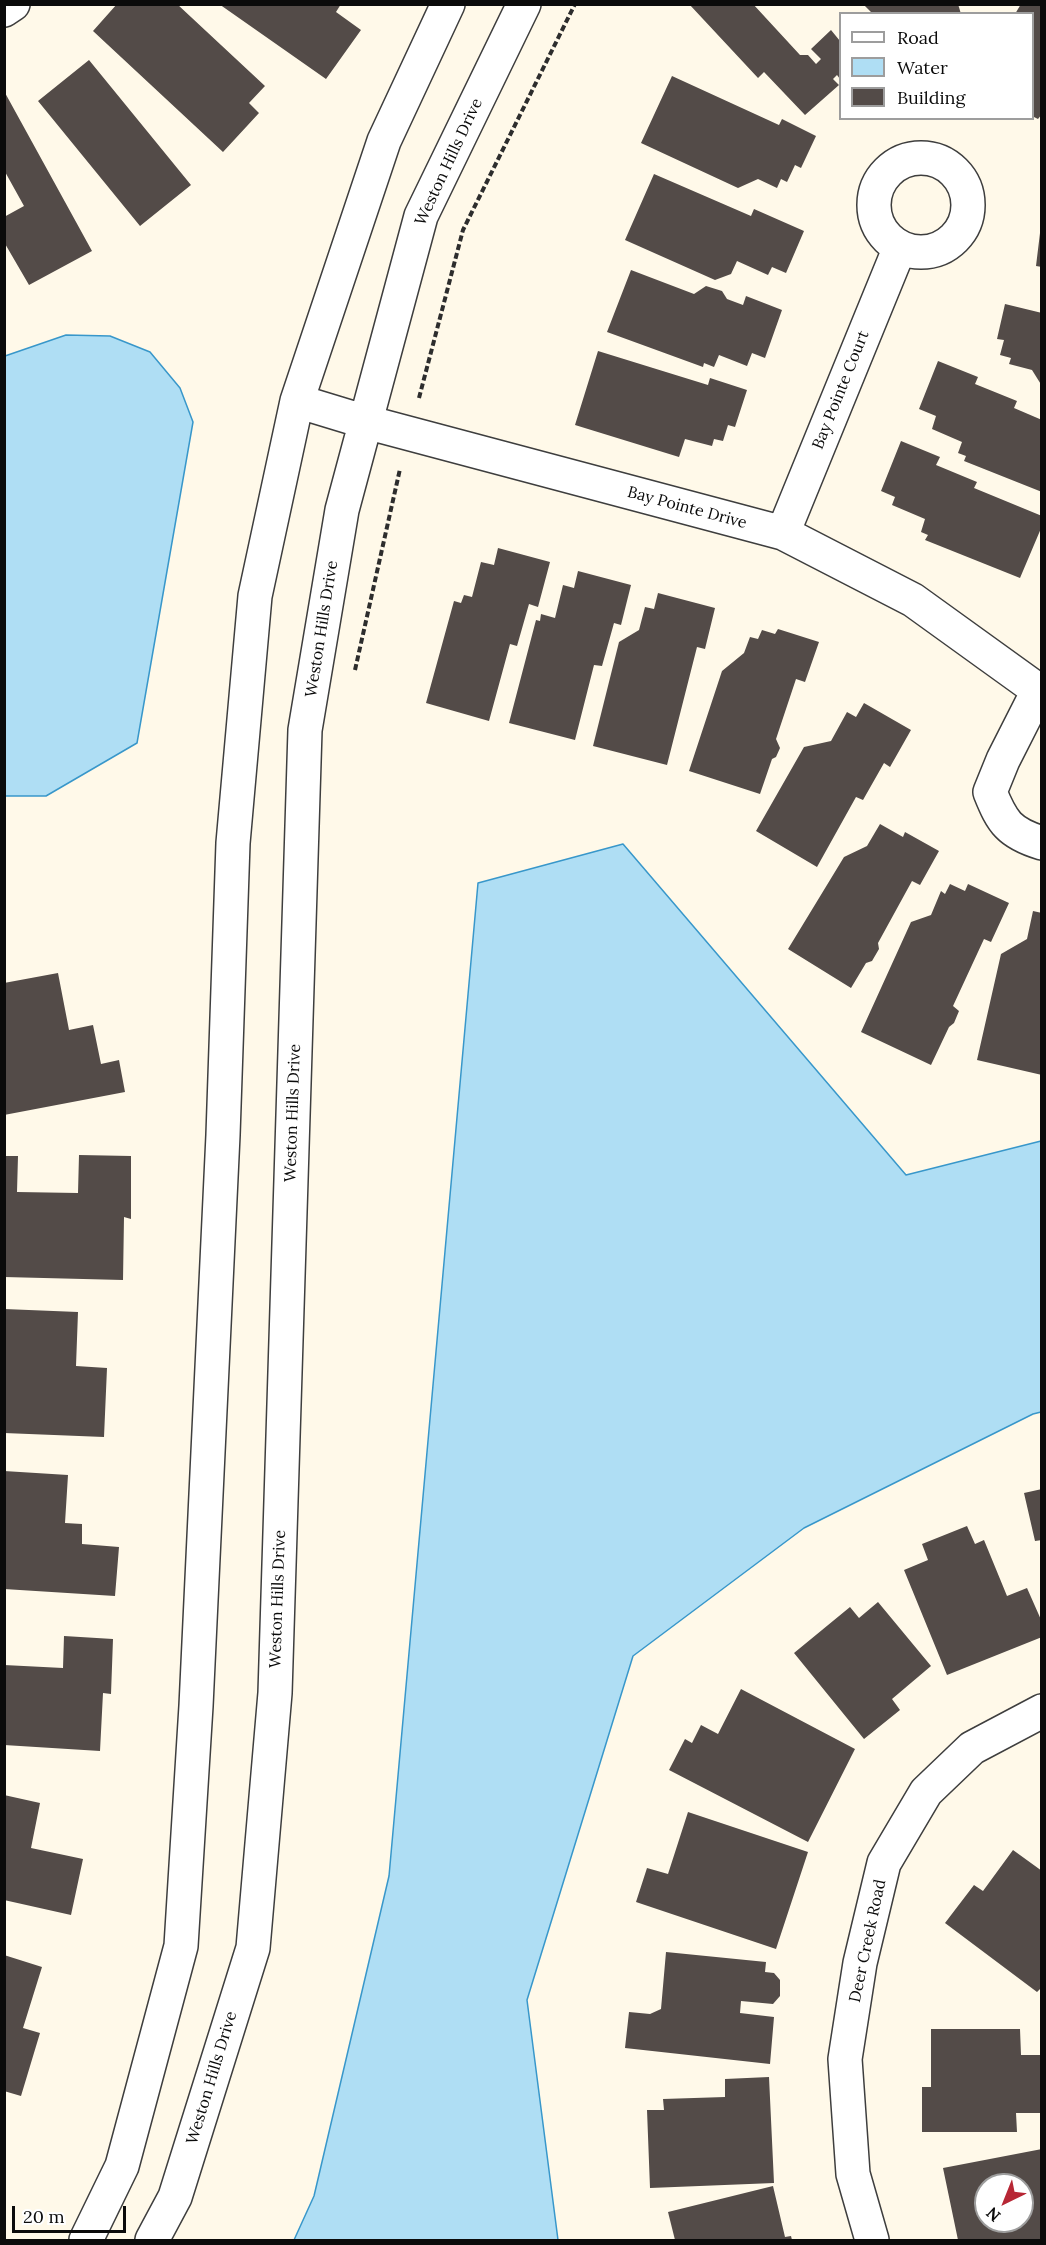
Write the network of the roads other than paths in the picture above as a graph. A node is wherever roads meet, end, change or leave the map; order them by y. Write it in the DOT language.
graph roads {
  1 [pos="13,4"];
  2 [pos="448,4"];
  3 [pos="524,4"];
  4 [pos="4,10"];
  5 [pos="900,248"];
  6 [pos="297,401"];
  7 [pos="366,422"];
  8 [pos="783,533"];
  9 [pos="1040,692"];
  10 [pos="1041,843"];
  11 [pos="1041,1711"];
  12 [pos="86,2241"];
  13 [pos="152,2241"];
  14 [pos="872,2241"];
  1 -- 4 [label="street"];
  2 -- 6 [label="street"];
  3 -- 7 [label="street, Weston Hills Drive"];
  5 -- 8 [label="street, Bay Pointe Court"];
  6 -- 7 [label="street, Bay Pointe Drive"];
  6 -- 12 [label="street"];
  7 -- 8 [label="street, Bay Pointe Drive"];
  7 -- 13 [label="street, Weston Hills Drive"];
  8 -- 9 [label="street, Bay Pointe Drive"];
  9 -- 10 [label="street"];
  11 -- 14 [label="street, Deer Creek Road"];
}
